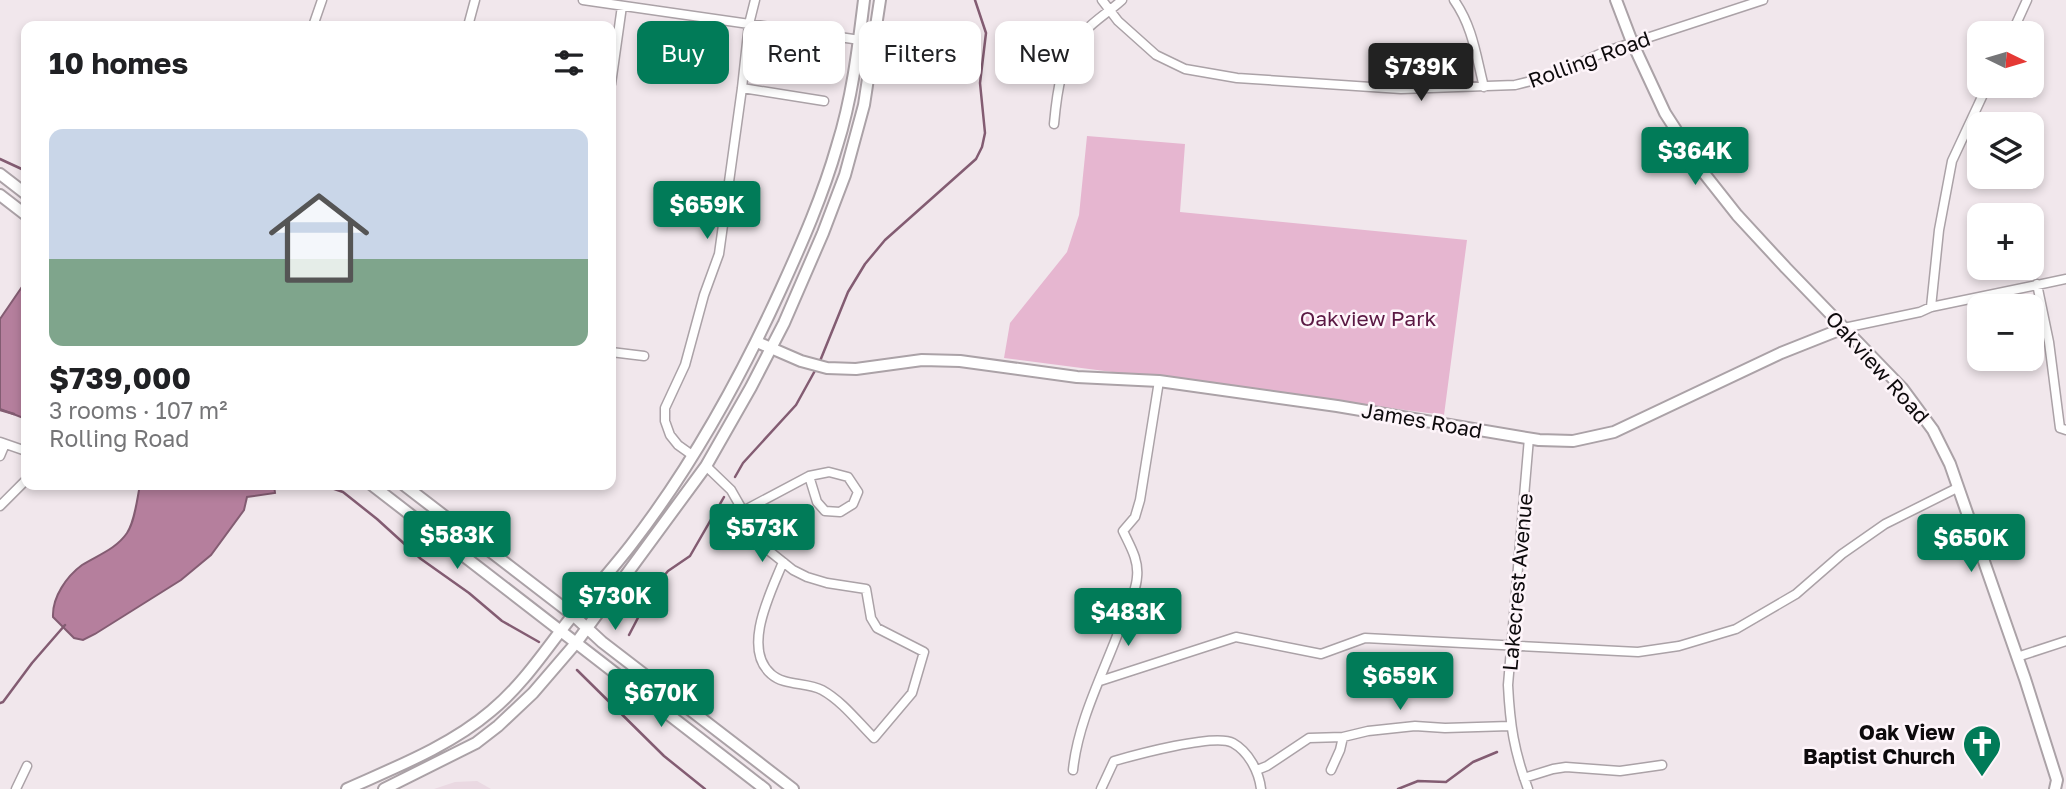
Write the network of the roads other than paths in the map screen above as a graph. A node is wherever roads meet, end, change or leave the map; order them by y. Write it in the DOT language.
graph roads {
  1 [pos="322,0"];
  2 [pos="474,0"];
  3 [pos="583,0"];
  4 [pos="755,0"];
  5 [pos="864,0"];
  6 [pos="880,0"];
  7 [pos="1102,0"];
  8 [pos="1122,0"];
  9 [pos="1454,0"];
  10 [pos="1616,0"];
  11 [pos="1763,0"];
  12 [pos="2027,0"];
  13 [pos="622,6"];
  14 [pos="1110,11"];
  15 [pos="315,21"];
  16 [pos="469,21"];
  17 [pos="750,21"];
  18 [pos="861,21"];
  19 [pos="877,21"];
  20 [pos="2017,21"];
  21 [pos="743,23"];
  22 [pos="845,38"];
  23 [pos="859,40"];
  24 [pos="1632,42"];
  25 [pos="616,49"];
  26 [pos="743,79"];
  27 [pos="867,84"];
  28 [pos="742,88"];
  29 [pos="1484,88"];
  30 [pos="1981,98"];
  31 [pos="824,101"];
  32 [pos="1054,124"];
  33 [pos="0,174"];
  34 [pos="21,190"];
  35 [pos="0,195"];
  36 [pos="21,211"];
  37 [pos="2066,279"];
  38 [pos="2037,285"];
  39 [pos="1931,307"];
  40 [pos="1844,328"];
  41 [pos="757,342"];
  42 [pos="771,348"];
  43 [pos="616,353"];
  44 [pos="644,356"];
  45 [pos="1159,381"];
  46 [pos="2066,430"];
  47 [pos="1529,438"];
  48 [pos="2,443"];
  49 [pos="21,449"];
  50 [pos="0,456"];
  51 [pos="692,456"];
  52 [pos="706,466"];
  53 [pos="809,477"];
  54 [pos="21,485"];
  55 [pos="1957,488"];
  56 [pos="378,490"];
  57 [pos="410,490"];
  58 [pos="0,506"];
  59 [pos="743,511"];
  60 [pos="783,562"];
  61 [pos="573,615"];
  62 [pos="587,628"];
  63 [pos="561,632"];
  64 [pos="2066,641"];
  65 [pos="576,643"];
  66 [pos="1511,646"];
  67 [pos="2017,657"];
  68 [pos="1100,681"];
  69 [pos="1510,726"];
  70 [pos="1343,737"];
  71 [pos="1662,765"];
  72 [pos="27,766"];
  73 [pos="1073,770"];
  74 [pos="1257,770"];
  75 [pos="1331,770"];
  76 [pos="1524,778"];
  77 [pos="2056,785"];
  78 [pos="16,789"];
  79 [pos="347,789"];
  80 [pos="384,789"];
  81 [pos="765,789"];
  82 [pos="793,789"];
  83 [pos="1101,789"];
  84 [pos="1261,789"];
  85 [pos="1528,789"];
  86 [pos="2066,789"];
  1 -- 15 [label="street"];
  2 -- 16 [label="street"];
  3 -- 13 [label="street"];
  4 -- 17 [label="street"];
  5 -- 18 [label="main road"];
  6 -- 19 [label="main road"];
  7 -- 14 [label="street, Rolling Road"];
  8 -- 14 [label="street"];
  9 -- 29 [label="street"];
  10 -- 24 [label="main road, Oakview Road"];
  11 -- 24 [label="street, Rolling Road"];
  12 -- 20 [label="street"];
  13 -- 21 [label="street"];
  13 -- 25 [label="street"];
  14 -- 29 [label="street, Rolling Road"];
  14 -- 32 [label="street"];
  22 -- 23 [label="street"];
  23 -- 41 [label="main road"];
  24 -- 29 [label="street, Rolling Road"];
  24 -- 40 [label="main road, Oakview Road"];
  26 -- 28 [label="street"];
  27 -- 42 [label="main road"];
  28 -- 31 [label="street"];
  28 -- 51 [label="street"];
  30 -- 39 [label="street"];
  33 -- 34 [label="main road"];
  35 -- 36 [label="main road"];
  37 -- 38 [label="street, James Road"];
  38 -- 39 [label="street, James Road"];
  38 -- 46 [label="street"];
  39 -- 40 [label="street, James Road"];
  40 -- 47 [label="main road, James Road"];
  40 -- 55 [label="main road, Oakview Road"];
  41 -- 42 [label="main road, James Road"];
  41 -- 51 [label="main road"];
  42 -- 45 [label="main road, James Road"];
  42 -- 52 [label="main road"];
  43 -- 44 [label="street"];
  45 -- 47 [label="main road, James Road"];
  45 -- 68 [label="street"];
  47 -- 66 [label="street, Lakecrest Avenue"];
  48 -- 49 [label="street"];
  48 -- 50 [label="street"];
  51 -- 61 [label="main road"];
  52 -- 59 [label="street"];
  52 -- 62 [label="main road"];
  53 -- 53 [label="street"];
  53 -- 59 [label="street"];
  54 -- 58 [label="street"];
  55 -- 66 [label="street"];
  55 -- 67 [label="main road, Oakview Road"];
  56 -- 63 [label="main road"];
  57 -- 61 [label="main road"];
  59 -- 60 [label="street"];
  60 -- 60 [label="street"];
  61 -- 62 [label="main road"];
  61 -- 63 [label="main road"];
  62 -- 65 [label="main road"];
  62 -- 82 [label="main road"];
  63 -- 65 [label="main road"];
  63 -- 79 [label="main road"];
  64 -- 67 [label="street"];
  65 -- 80 [label="main road"];
  65 -- 81 [label="main road"];
  66 -- 68 [label="street"];
  66 -- 69 [label="street, Lakecrest Avenue"];
  67 -- 77 [label="main road, Oakview Road"];
  68 -- 73 [label="street"];
  69 -- 70 [label="street"];
  69 -- 76 [label="street, Lakecrest Avenue"];
  70 -- 74 [label="street"];
  70 -- 75 [label="street"];
  71 -- 76 [label="street"];
  72 -- 78 [label="street"];
  74 -- 83 [label="street"];
  74 -- 84 [label="street"];
  76 -- 85 [label="street, Lakecrest Avenue"];
  77 -- 86 [label="main road, Oakview Road"];
}
